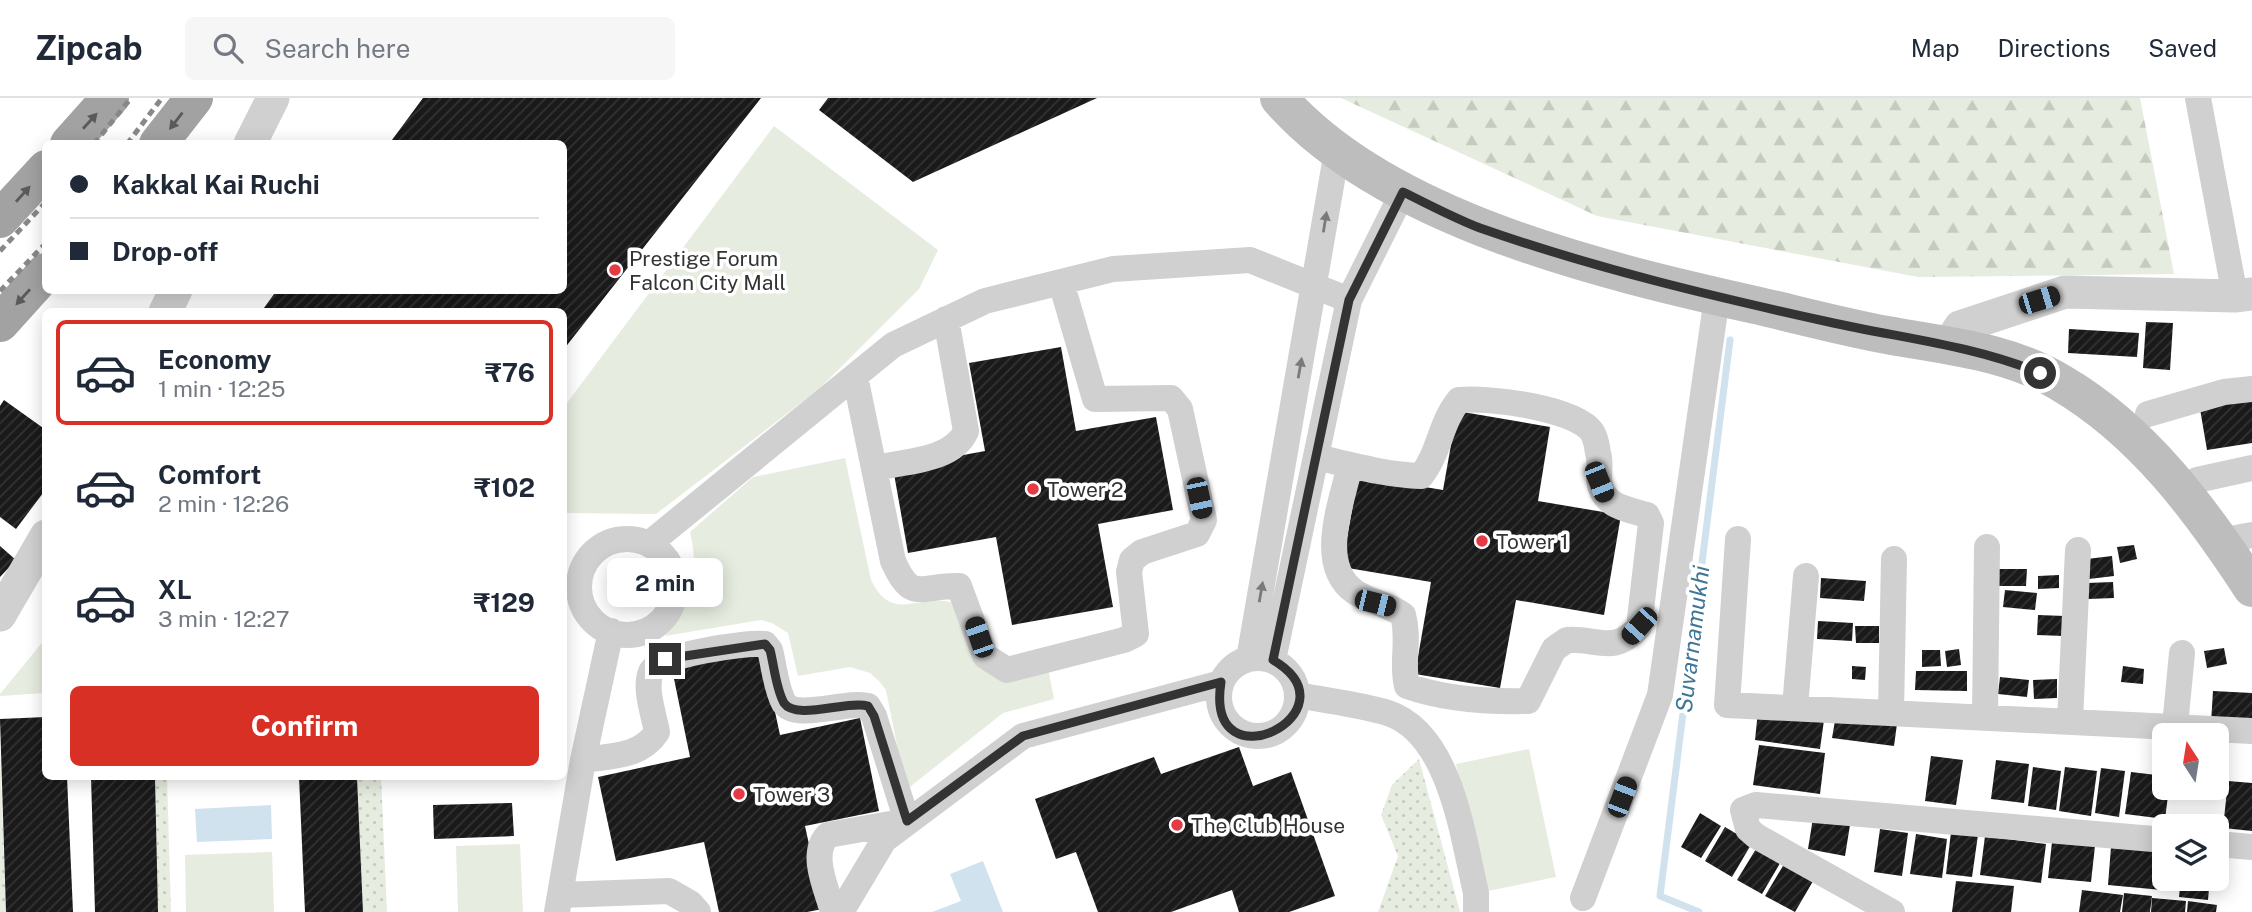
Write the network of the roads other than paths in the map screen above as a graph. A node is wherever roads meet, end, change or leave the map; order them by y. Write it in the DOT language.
graph roads {
  1 [pos="110,98"];
  2 [pos="194,98"];
  3 [pos="273,98"];
  4 [pos="1279,98"];
  5 [pos="1296,98"];
  6 [pos="2198,98"];
  7 [pos="73,140"];
  8 [pos="161,140"];
  9 [pos="252,140"];
  10 [pos="1337,152"];
  11 [pos="42,173"];
  12 [pos="1403,192"];
  13 [pos="0,219"];
  14 [pos="42,276"];
  15 [pos="1061,282"];
  16 [pos="1314,289"];
  17 [pos="2244,295"];
  18 [pos="1717,297"];
  19 [pos="1349,300"];
  20 [pos="946,320"];
  21 [pos="0,323"];
  22 [pos="1954,336"];
  23 [pos="855,376"];
  24 [pos="2252,389"];
  25 [pos="2148,414"];
  26 [pos="1316,457"];
  27 [pos="1350,465"];
  28 [pos="876,468"];
  29 [pos="2252,468"];
  30 [pos="2197,480"];
  31 [pos="1738,539"];
  32 [pos="650,543"];
  33 [pos="2247,545"];
  34 [pos="1987,547"];
  35 [pos="2078,550"];
  36 [pos="1894,559"];
  37 [pos="38,566"];
  38 [pos="1806,576"];
  39 [pos="570,585"];
  40 [pos="2252,588"];
  41 [pos="0,615"];
  42 [pos="611,631"];
  43 [pos="2182,653"];
  44 [pos="1261,659"];
  45 [pos="1221,682"];
  46 [pos="1424,692"];
  47 [pos="1298,695"];
  48 [pos="1795,707"];
  49 [pos="1891,712"];
  50 [pos="1984,717"];
  51 [pos="2070,721"];
  52 [pos="2175,723"];
  53 [pos="2152,725"];
  54 [pos="1414,729"];
  55 [pos="2230,730"];
  56 [pos="2252,731"];
  57 [pos="583,760"];
  58 [pos="907,821"];
  59 [pos="2152,839"];
  60 [pos="2229,845"];
  61 [pos="2252,847"];
  62 [pos="1583,898"];
  63 [pos="559,903"];
  64 [pos="698,912"];
  65 [pos="833,912"];
  66 [pos="841,912"];
  67 [pos="1476,912"];
  68 [pos="1892,912"];
  7 -- 1 [label="highway, one-way"];
  2 -- 8 [label="highway, one-way"];
  3 -- 9 [label="street"];
  4 -- 10 [label="main road"];
  5 -- 22 [label="main road"];
  6 -- 17 [label="street"];
  10 -- 12 [label="main road"];
  16 -- 10 [label="street, one-way"];
  13 -- 11 [label="highway, one-way"];
  12 -- 18 [label="main road"];
  12 -- 19 [label="street"];
  14 -- 21 [label="highway, one-way"];
  15 -- 16 [label="street"];
  15 -- 20 [label="street"];
  15 -- 28 [label="street"];
  16 -- 19 [label="street"];
  44 -- 16 [label="street, one-way"];
  17 -- 22 [label="street"];
  18 -- 22 [label="main road"];
  18 -- 62 [label="street"];
  19 -- 26 [label="street"];
  20 -- 23 [label="street"];
  20 -- 28 [label="street"];
  22 -- 25 [label="main road"];
  22 -- 40 [label="main road"];
  23 -- 28 [label="street"];
  23 -- 32 [label="street"];
  24 -- 25 [label="street"];
  25 -- 30 [label="main road"];
  26 -- 27 [label="street"];
  26 -- 44 [label="street"];
  27 -- 46 [label="street"];
  27 -- 46 [label="street"];
  29 -- 30 [label="street"];
  30 -- 33 [label="main road"];
  31 -- 48 [label="street"];
  32 -- 39 [label="street"];
  32 -- 42 [label="street"];
  34 -- 50 [label="street"];
  35 -- 51 [label="street"];
  36 -- 49 [label="street"];
  37 -- 41 [label="street"];
  38 -- 48 [label="street"];
  39 -- 42 [label="street"];
  42 -- 57 [label="street"];
  43 -- 52 [label="street"];
  44 -- 45 [label="street"];
  44 -- 47 [label="street"];
  45 -- 47 [label="street"];
  45 -- 58 [label="street"];
  46 -- 54 [label="street"];
  47 -- 54 [label="street"];
  48 -- 49 [label="street"];
  49 -- 50 [label="street"];
  50 -- 51 [label="street"];
  51 -- 53 [label="street"];
  54 -- 67 [label="street"];
  55 -- 56 [label="street"];
  57 -- 58 [label="street"];
  57 -- 63 [label="street"];
  58 -- 65 [label="street"];
  58 -- 66 [label="street"];
  59 -- 68 [label="street"];
  60 -- 61 [label="street"];
  63 -- 64 [label="street"];
}
